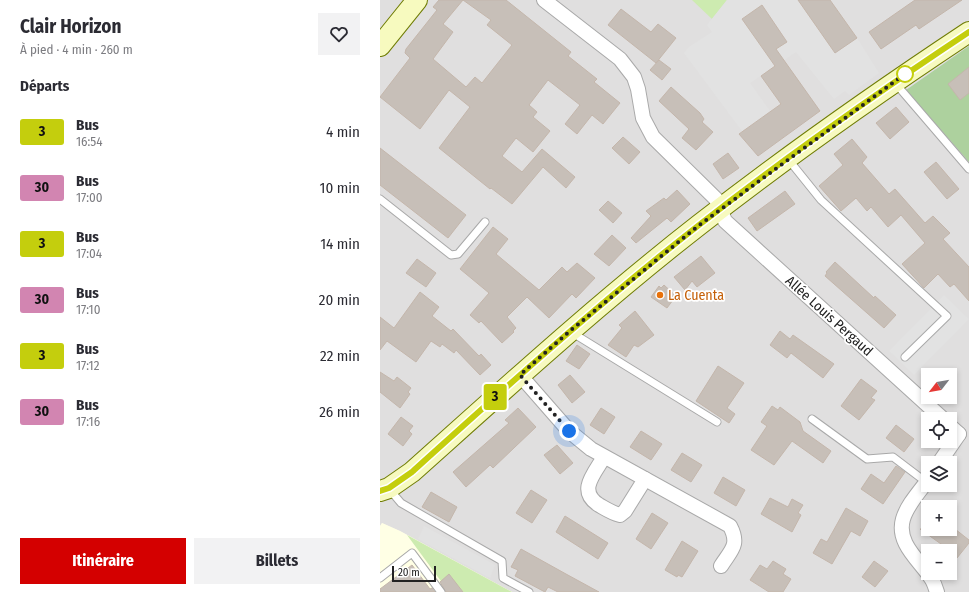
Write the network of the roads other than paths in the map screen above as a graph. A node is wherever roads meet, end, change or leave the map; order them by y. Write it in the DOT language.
graph roads {
  1 [pos="416,0"];
  2 [pos="544,0"];
  3 [pos="969,32"];
  4 [pos="380,46"];
  5 [pos="894,82"];
  6 [pos="788,159"];
  7 [pos="969,169"];
  8 [pos="380,199"];
  9 [pos="720,209"];
  10 [pos="485,222"];
  11 [pos="570,331"];
  12 [pos="905,358"];
  13 [pos="520,375"];
  14 [pos="935,412"];
  15 [pos="812,419"];
  16 [pos="718,422"];
  17 [pos="959,431"];
  18 [pos="944,456"];
  19 [pos="604,457"];
  20 [pos="921,477"];
  21 [pos="646,479"];
  22 [pos="385,490"];
  23 [pos="921,490"];
  24 [pos="721,566"];
  25 [pos="380,578"];
  26 [pos="441,592"];
  27 [pos="529,592"];
  28 [pos="937,592"];
  1 -- 4 [label="main road"];
  2 -- 9 [label="street, Allée Louis Pergaud"];
  3 -- 5 [label="main road"];
  5 -- 6 [label="main road"];
  5 -- 7 [label="lane"];
  6 -- 9 [label="main road"];
  6 -- 12 [label="lane"];
  8 -- 10 [label="lane"];
  9 -- 11 [label="main road"];
  9 -- 14 [label="street, Allée Louis Pergaud"];
  11 -- 13 [label="main road"];
  11 -- 16 [label="lane"];
  13 -- 19 [label="street"];
  13 -- 22 [label="main road"];
  15 -- 20 [label="lane"];
  17 -- 18 [label="street"];
  19 -- 21 [label="street"];
  19 -- 21 [label="street"];
  21 -- 24 [label="street"];
  22 -- 27 [label="lane"];
  23 -- 28 [label="street"];
  25 -- 26 [label="lane"];
}
